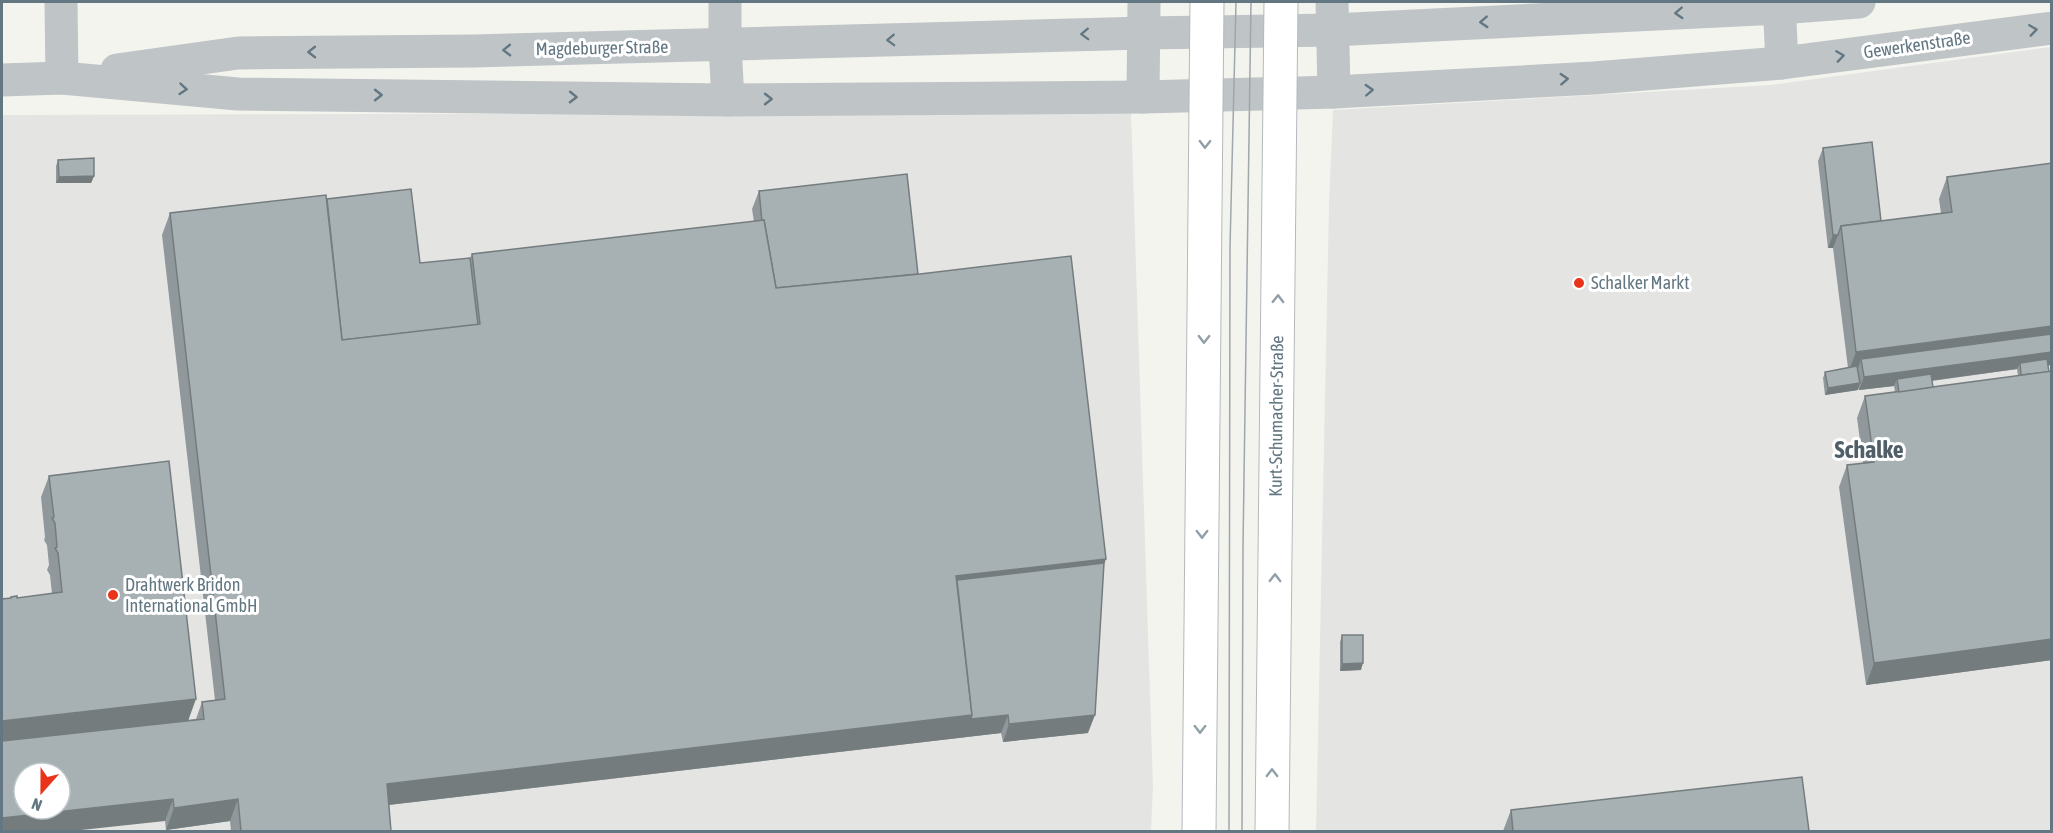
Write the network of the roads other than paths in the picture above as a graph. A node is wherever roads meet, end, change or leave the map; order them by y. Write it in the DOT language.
graph roads {
  1 [pos="61,2"];
  2 [pos="725,2"];
  3 [pos="1207,2"];
  4 [pos="1281,2"];
  5 [pos="1859,2"];
  6 [pos="1779,5"];
  7 [pos="1332,16"];
  8 [pos="1144,17"];
  9 [pos="2052,28"];
  10 [pos="725,45"];
  11 [pos="1782,63"];
  12 [pos="62,78"];
  13 [pos="2,80"];
  14 [pos="1334,92"];
  15 [pos="1143,97"];
  16 [pos="728,100"];
  17 [pos="1199,831"];
  18 [pos="1272,831"];
  1 -- 12 [label="street"];
  2 -- 10 [label="street"];
  3 -- 17 [label="main road, one-way, bridge"];
  18 -- 4 [label="main road, Kurt-Schumacher-Straße, one-way, bridge"];
  5 -- 6 [label="street"];
  6 -- 7 [label="street, one-way"];
  6 -- 11 [label="street"];
  7 -- 8 [label="street"];
  7 -- 14 [label="street"];
  8 -- 10 [label="street, Magdeburger Straße, one-way"];
  8 -- 15 [label="street"];
  11 -- 9 [label="street, Gewerkenstraße, one-way"];
  10 -- 12 [label="street, Magdeburger Straße, one-way"];
  10 -- 16 [label="street"];
  14 -- 11 [label="street, one-way"];
  12 -- 13 [label="street, Magdeburger Straße"];
  12 -- 16 [label="street, Magdeburger Straße, one-way"];
  14 -- 15 [label="street"];
  16 -- 15 [label="street, Magdeburger Straße, one-way"];
}
